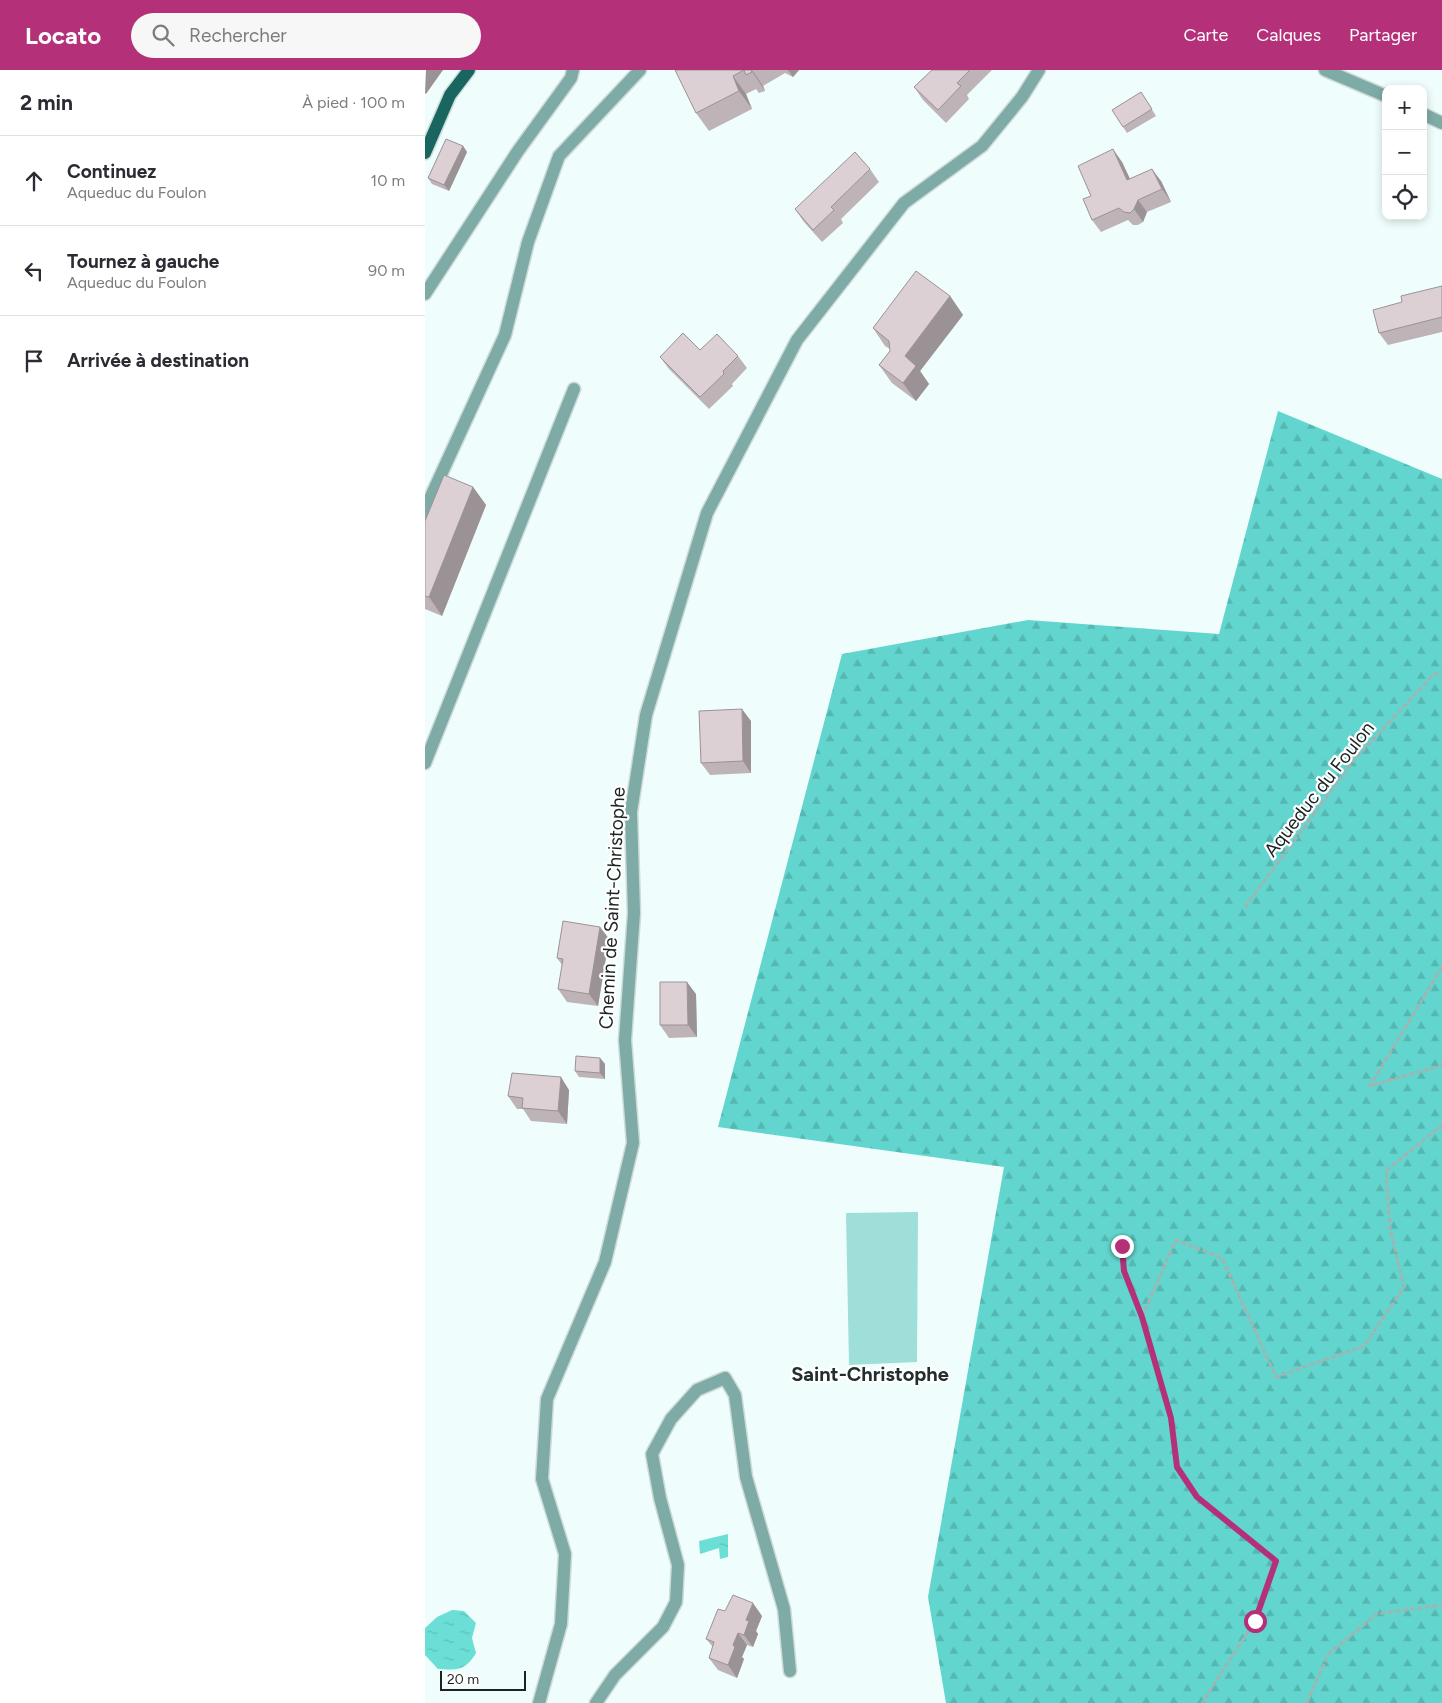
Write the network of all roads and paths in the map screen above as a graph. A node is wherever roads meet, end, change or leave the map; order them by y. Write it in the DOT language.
graph roads {
  1 [pos="469,70"];
  2 [pos="573,70"];
  3 [pos="640,70"];
  4 [pos="1039,70"];
  5 [pos="1325,70"];
  6 [pos="1382,94"];
  7 [pos="1427,116"];
  8 [pos="1442,122"];
  9 [pos="425,153"];
  10 [pos="425,294"];
  11 [pos="574,389"];
  12 [pos="425,523"];
  13 [pos="1442,672"];
  14 [pos="425,763"];
  15 [pos="1245,907"];
  16 [pos="1442,967"];
  17 [pos="1442,1065"];
  18 [pos="1442,1124"];
  19 [pos="1122,1246"];
  20 [pos="1142,1317"];
  21 [pos="1442,1605"];
  22 [pos="790,1671"];
  23 [pos="539,1703"];
  24 [pos="595,1703"];
  25 [pos="1202,1703"];
  26 [pos="1307,1703"];
  1 -- 9 [label="main road"];
  2 -- 10 [label="street"];
  3 -- 12 [label="street"];
  4 -- 23 [label="street, Chemin de Saint-Christophe"];
  5 -- 6 [label="street"];
  7 -- 8 [label="street"];
  11 -- 14 [label="street"];
  13 -- 15 [label="path, Aqueduc du Foulon"];
  16 -- 17 [label="path"];
  18 -- 20 [label="path"];
  19 -- 20 [label="path"];
  20 -- 25 [label="path"];
  21 -- 26 [label="path"];
  22 -- 24 [label="street"];
}
